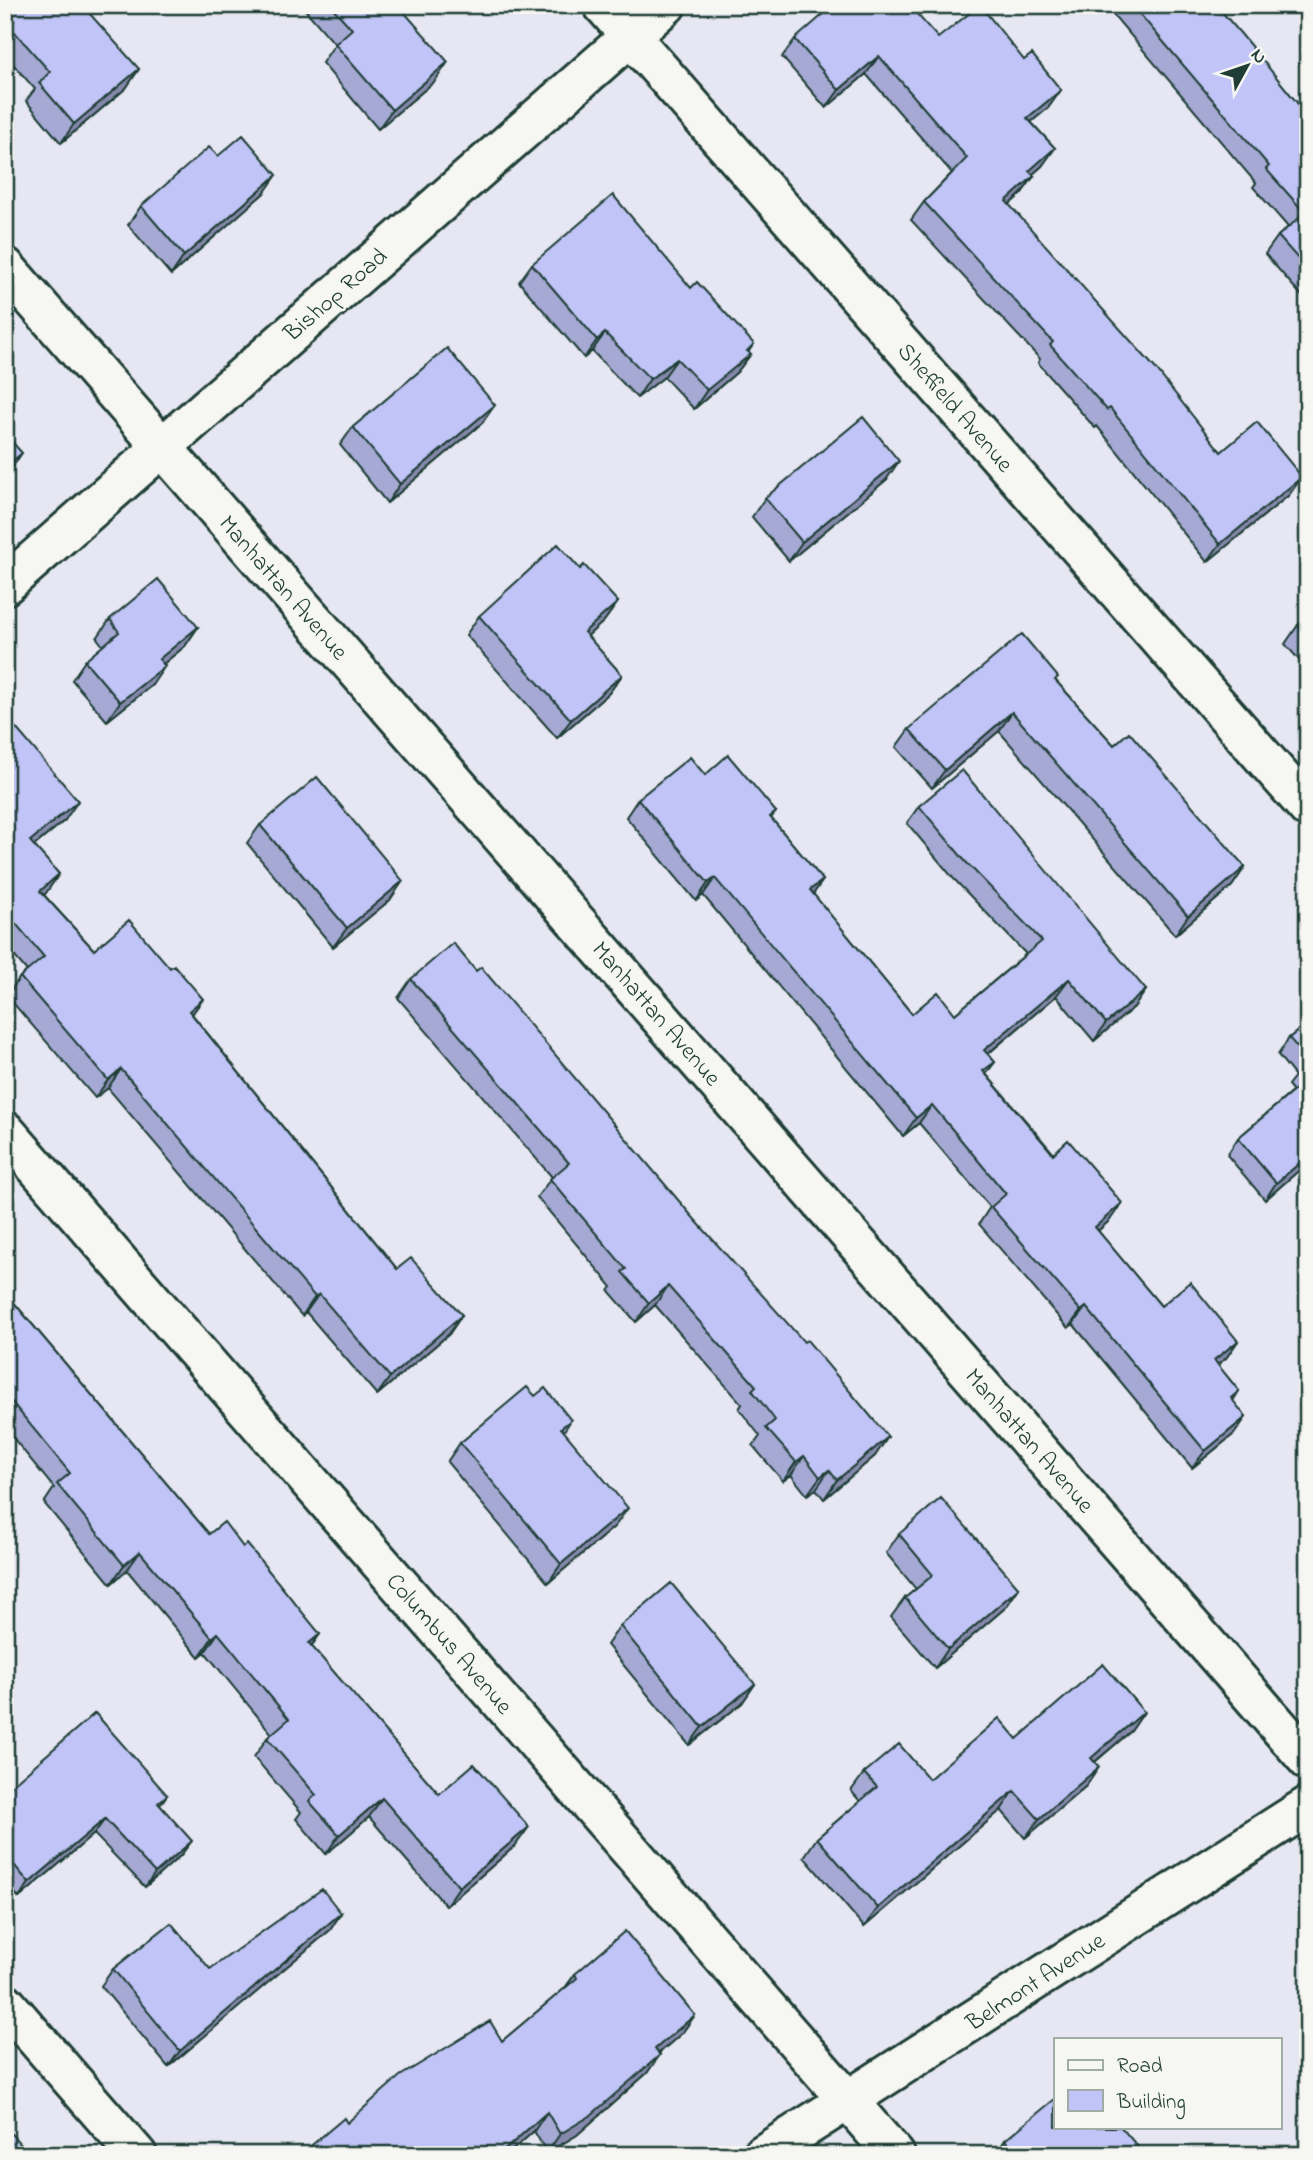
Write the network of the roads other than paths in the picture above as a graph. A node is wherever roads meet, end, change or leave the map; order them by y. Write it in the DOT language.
graph roads {
  1 [pos="603,5"];
  2 [pos="666,5"];
  3 [pos="631,36"];
  4 [pos="5,267"];
  5 [pos="161,446"];
  6 [pos="5,585"];
  7 [pos="1308,808"];
  8 [pos="5,1131"];
  9 [pos="1308,1760"];
  10 [pos="1308,1806"];
  11 [pos="5,2003"];
  12 [pos="848,2100"];
  13 [pos="137,2155"];
  14 [pos="762,2155"];
  15 [pos="895,2155"];
  1 -- 3 [label="street, Sheffield Avenue"];
  2 -- 3 [label="street, Bishop Road"];
  3 -- 5 [label="street, Bishop Road"];
  3 -- 7 [label="street, Sheffield Avenue"];
  4 -- 5 [label="street, Manhattan Avenue"];
  5 -- 6 [label="street, Bishop Road"];
  5 -- 9 [label="street, Manhattan Avenue"];
  8 -- 12 [label="street, Columbus Avenue"];
  10 -- 12 [label="street, Belmont Avenue"];
  11 -- 13 [label="street"];
  12 -- 14 [label="street, Belmont Avenue"];
  12 -- 15 [label="street, Columbus Avenue"];
}
